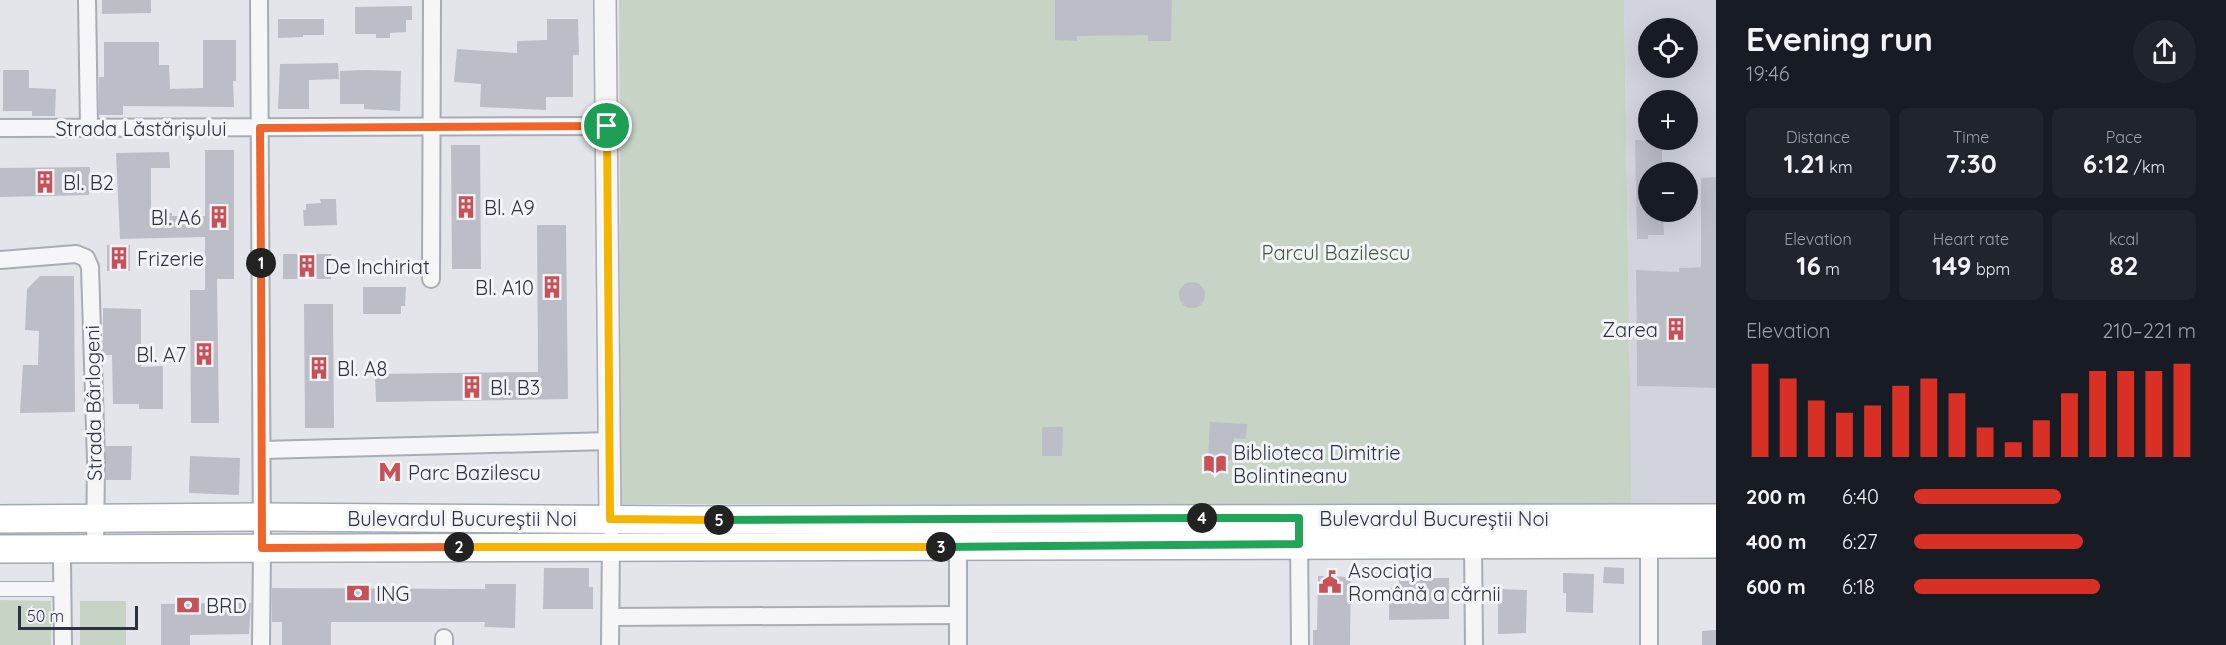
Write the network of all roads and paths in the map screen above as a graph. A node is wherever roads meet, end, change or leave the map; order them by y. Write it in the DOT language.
graph roads {
  1 [pos="87,0"];
  2 [pos="259,0"];
  3 [pos="432,0"];
  4 [pos="605,0"];
  5 [pos="607,126"];
  6 [pos="0,128"];
  7 [pos="89,128"];
  8 [pos="260,128"];
  9 [pos="431,128"];
  10 [pos="0,260"];
  11 [pos="431,279"];
  12 [pos="610,441"];
  13 [pos="262,450"];
  14 [pos="262,517"];
  15 [pos="95,518"];
  16 [pos="1299,518"];
  17 [pos="1716,518"];
  18 [pos="0,519"];
  19 [pos="610,519"];
  20 [pos="957,519"];
  21 [pos="1299,544"];
  22 [pos="1473,544"];
  23 [pos="1649,544"];
  24 [pos="1716,544"];
  25 [pos="959,547"];
  26 [pos="262,548"];
  27 [pos="611,548"];
  28 [pos="0,549"];
  29 [pos="64,549"];
  30 [pos="95,549"];
  31 [pos="0,589"];
  32 [pos="63,589"];
  33 [pos="958,615"];
  34 [pos="611,616"];
  35 [pos="63,645"];
  36 [pos="261,645"];
  37 [pos="610,645"];
  38 [pos="958,645"];
  39 [pos="1300,645"];
  40 [pos="1474,645"];
  41 [pos="1649,645"];
  1 -- 7 [label="street"];
  2 -- 8 [label="street"];
  3 -- 9 [label="street"];
  4 -- 5 [label="street"];
  5 -- 9 [label="street, Strada Lăstărișului"];
  5 -- 12 [label="street"];
  6 -- 7 [label="street, Strada Lăstărișului"];
  7 -- 8 [label="street, Strada Lăstărișului"];
  8 -- 9 [label="street, Strada Lăstărișului"];
  8 -- 13 [label="street"];
  9 -- 11 [label="street"];
  10 -- 15 [label="street, Strada Bârlogeni"];
  12 -- 13 [label="street"];
  12 -- 19 [label="street"];
  13 -- 14 [label="street"];
  14 -- 15 [label="main road, Bulevardul Bucureștii Noi"];
  14 -- 19 [label="main road, Bulevardul Bucureștii Noi"];
  14 -- 26 [label="street"];
  15 -- 18 [label="main road, Bulevardul Bucureștii Noi"];
  15 -- 30 [label="street, Strada Bârlogeni"];
  16 -- 17 [label="main road, Bulevardul Bucureștii Noi"];
  16 -- 20 [label="main road, Bulevardul Bucureștii Noi"];
  16 -- 21 [label="street"];
  19 -- 20 [label="main road, Bulevardul Bucureștii Noi"];
  19 -- 27 [label="street"];
  20 -- 25 [label="street"];
  21 -- 22 [label="main road, Bulevardul Bucureștii Noi"];
  21 -- 25 [label="main road, Bulevardul Bucureștii Noi"];
  21 -- 39 [label="street"];
  22 -- 23 [label="main road, Bulevardul Bucureștii Noi"];
  22 -- 40 [label="street"];
  23 -- 24 [label="main road, Bulevardul Bucureștii Noi"];
  23 -- 41 [label="street"];
  25 -- 27 [label="main road, Bulevardul Bucureștii Noi"];
  25 -- 33 [label="street"];
  26 -- 27 [label="main road, Bulevardul Bucureștii Noi"];
  26 -- 30 [label="main road, Bulevardul Bucureștii Noi"];
  26 -- 36 [label="street"];
  27 -- 34 [label="street"];
  28 -- 29 [label="main road, Bulevardul Bucureștii Noi"];
  29 -- 30 [label="main road, Bulevardul Bucureștii Noi"];
  29 -- 32 [label="street"];
  31 -- 32 [label="street"];
  32 -- 35 [label="street"];
  33 -- 34 [label="street"];
  33 -- 38 [label="street"];
  34 -- 37 [label="street"];
}
